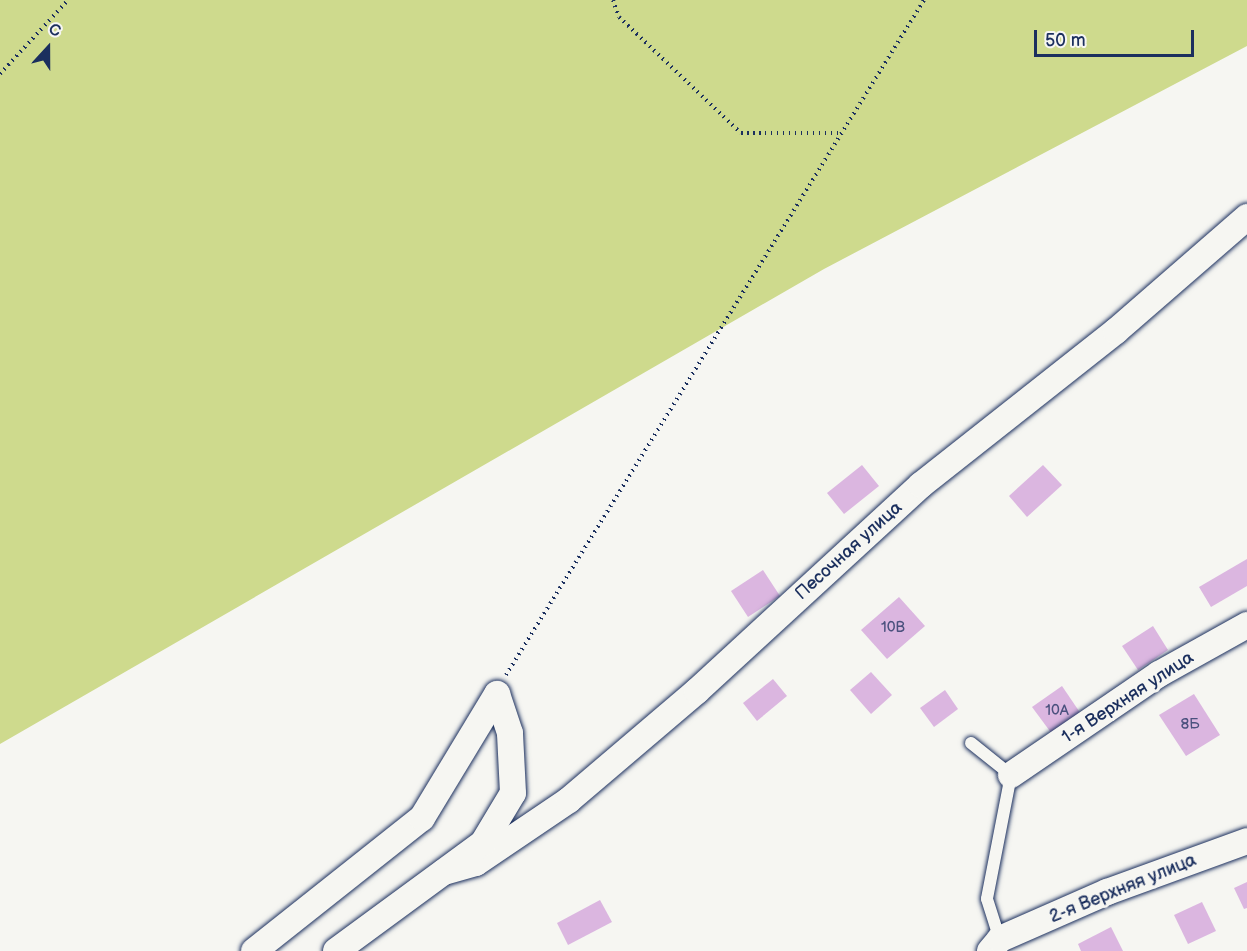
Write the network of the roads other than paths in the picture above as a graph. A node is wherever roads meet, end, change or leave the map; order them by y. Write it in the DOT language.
graph roads {
  1 [pos="1247,217"];
  2 [pos="1247,625"];
  3 [pos="971,743"];
  4 [pos="1011,775"];
  5 [pos="1247,841"];
  6 [pos="444,872"];
  7 [pos="997,947"];
  8 [pos="254,951"];
  9 [pos="336,951"];
  1 -- 6 [label="street, Песочная улица"];
  2 -- 4 [label="street, 1-я Верхняя улица"];
  3 -- 4 [label="lane"];
  4 -- 7 [label="lane"];
  5 -- 7 [label="street, 2-я Верхняя улица"];
  6 -- 8 [label="street"];
  6 -- 9 [label="street"];
}
